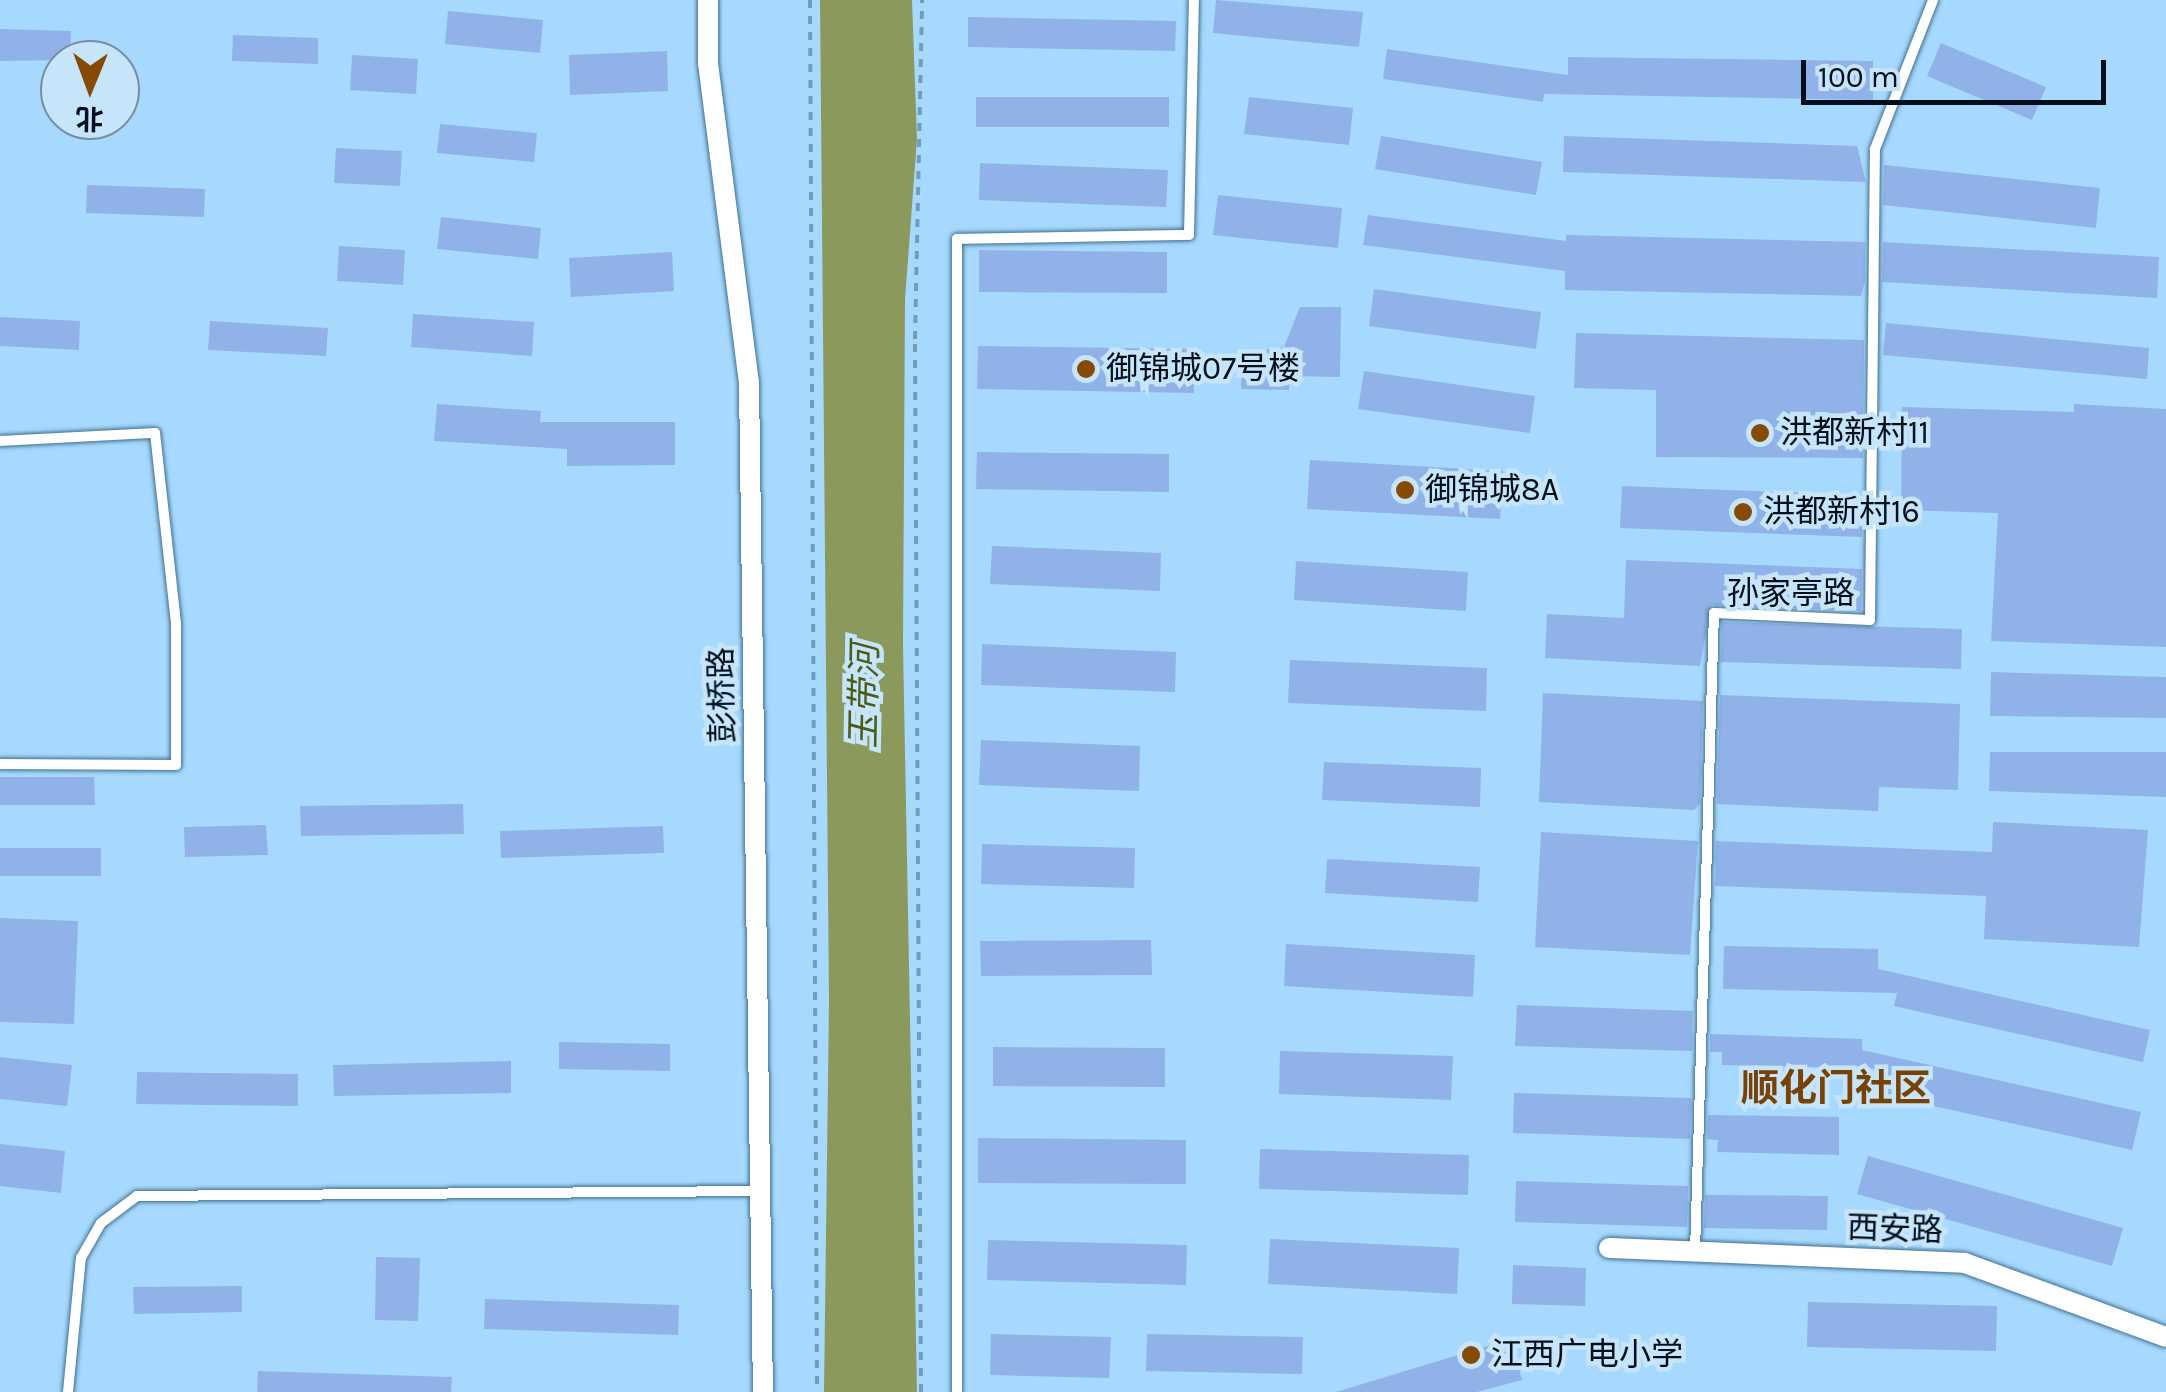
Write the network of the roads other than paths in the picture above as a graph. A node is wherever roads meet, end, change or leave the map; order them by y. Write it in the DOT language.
graph roads {
  1 [pos="708,0"];
  2 [pos="1194,0"];
  3 [pos="1933,0"];
  4 [pos="0,442"];
  5 [pos="0,764"];
  6 [pos="760,1191"];
  7 [pos="1610,1248"];
  8 [pos="1695,1252"];
  9 [pos="2166,1337"];
  10 [pos="68,1392"];
  11 [pos="763,1392"];
  12 [pos="958,1392"];
  1 -- 6 [label="street, 彭桥路"];
  2 -- 12 [label="lane"];
  3 -- 8 [label="lane, 孙家亭路"];
  4 -- 5 [label="lane"];
  6 -- 10 [label="lane"];
  6 -- 11 [label="street, 彭桥路"];
  7 -- 8 [label="street, 西安路"];
  8 -- 9 [label="street, 西安路"];
}
